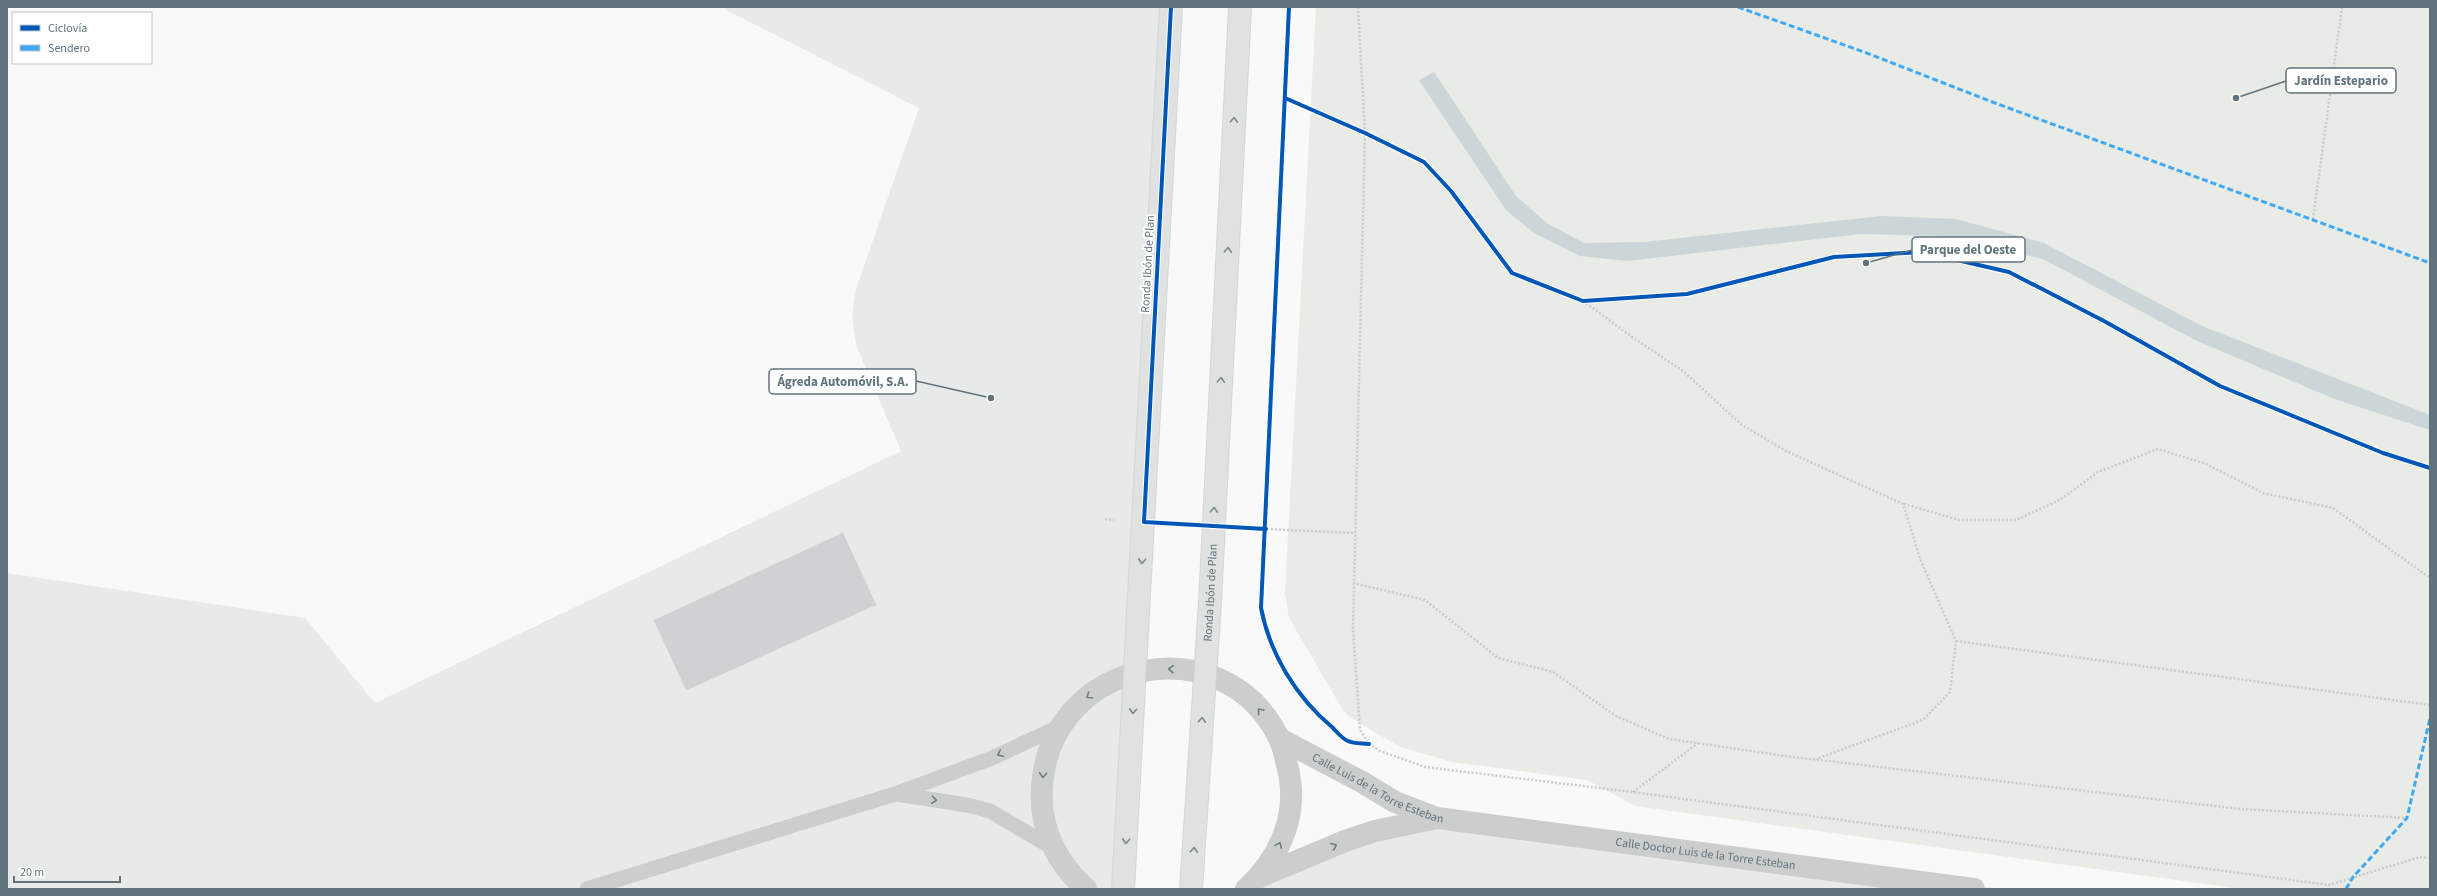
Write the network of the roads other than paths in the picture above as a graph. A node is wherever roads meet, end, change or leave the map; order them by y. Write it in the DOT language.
graph roads {
  1 [pos="1171,7"];
  2 [pos="1240,7"];
  3 [pos="1136,672"];
  4 [pos="1206,675"];
  5 [pos="1061,726"];
  6 [pos="1280,739"];
  7 [pos="895,794"];
  8 [pos="1437,818"];
  9 [pos="1053,848"];
  10 [pos="1253,883"];
  11 [pos="587,889"];
  12 [pos="1086,889"];
  13 [pos="1123,889"];
  14 [pos="1192,889"];
  15 [pos="1974,889"];
  1 -- 3 [label="main road, Ronda Ibón de Plan, one-way"];
  4 -- 2 [label="main road, Ronda Ibón de Plan, one-way"];
  4 -- 3 [label="street, one-way"];
  3 -- 5 [label="street, one-way"];
  3 -- 13 [label="main road, Ronda Ibón de Plan, one-way"];
  6 -- 4 [label="street, one-way"];
  14 -- 4 [label="main road, Ronda Ibón de Plan, one-way"];
  5 -- 7 [label="lane, one-way"];
  5 -- 9 [label="street, one-way"];
  6 -- 8 [label="street, Calle Luis de la Torre Esteban"];
  10 -- 6 [label="street, one-way"];
  7 -- 9 [label="lane, one-way"];
  7 -- 11 [label="lane"];
  10 -- 8 [label="street, Calle Luis de la Torre Esteban, one-way"];
  8 -- 15 [label="street, Calle Doctor Luis de la Torre Esteban"];
  9 -- 12 [label="street"];
}
